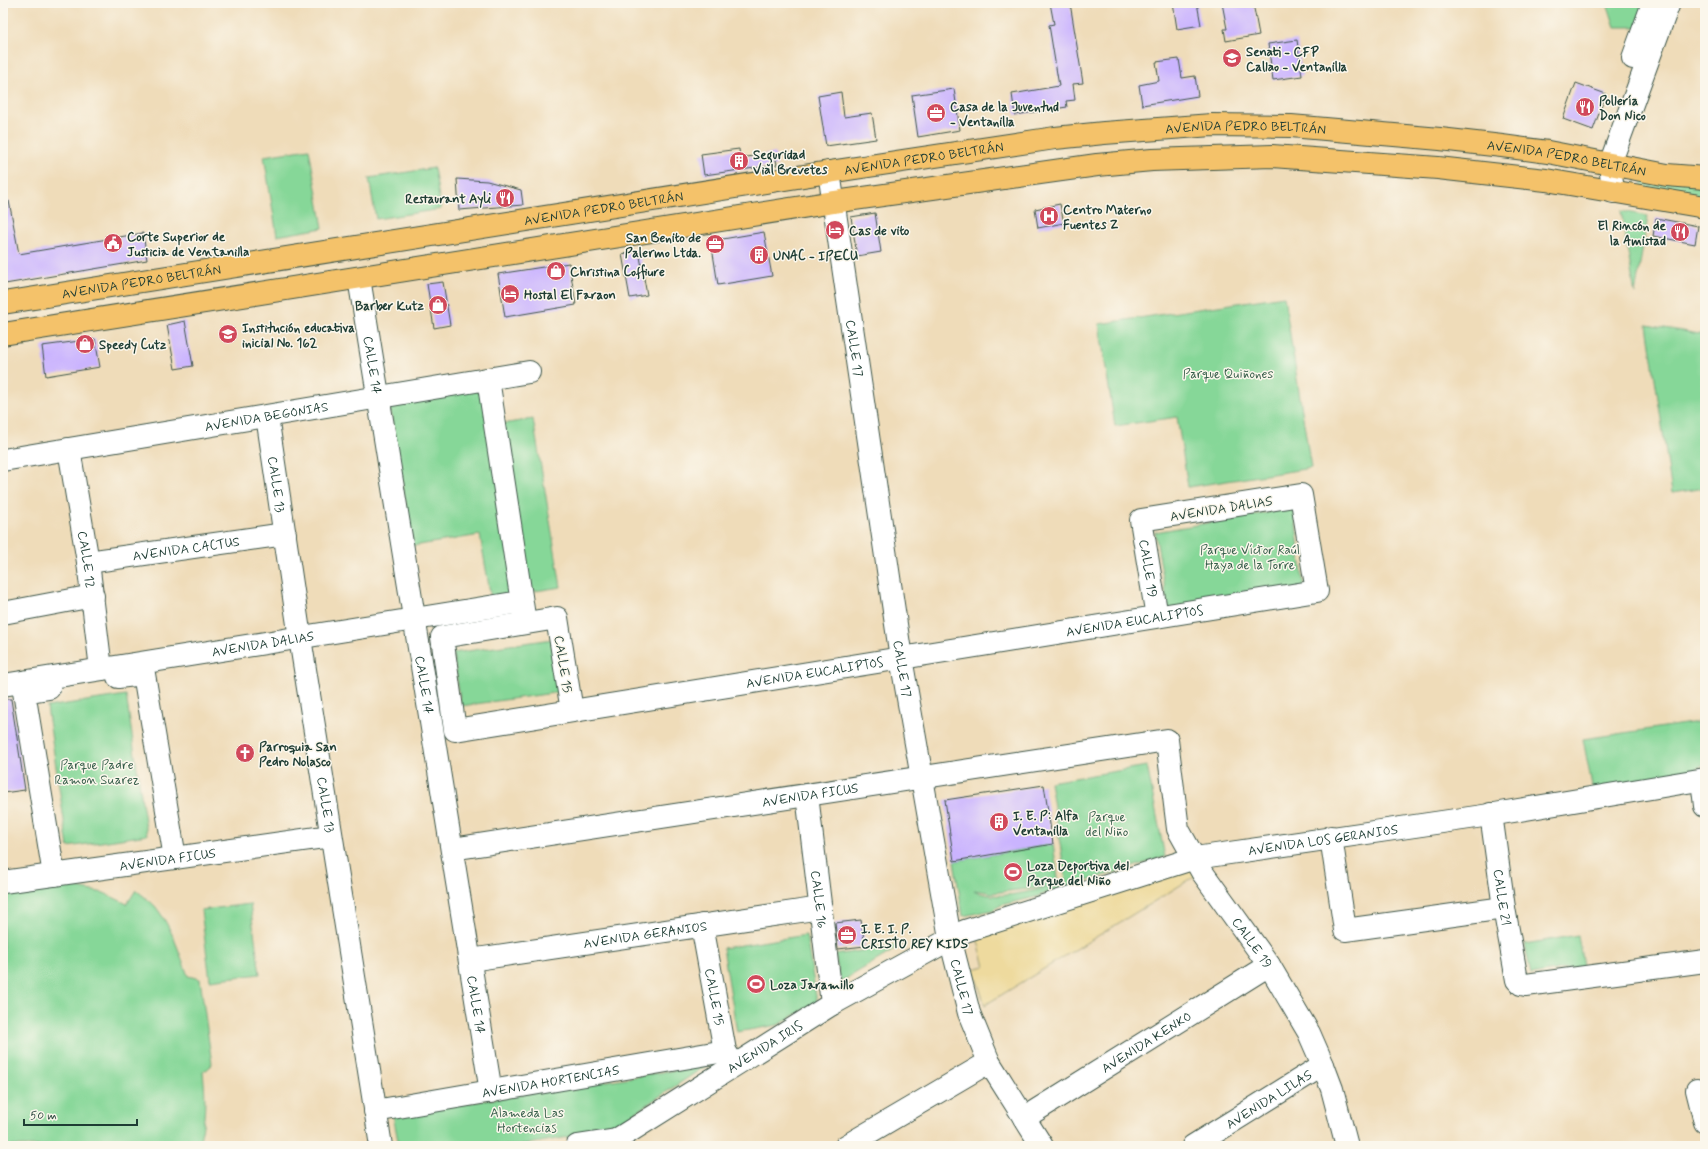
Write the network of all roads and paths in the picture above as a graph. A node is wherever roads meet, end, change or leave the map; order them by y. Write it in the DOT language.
graph roads {
  1 [pos="1653,3"];
  2 [pos="1669,3"];
  3 [pos="1602,163"];
  4 [pos="829,172"];
  5 [pos="1705,178"];
  6 [pos="1606,190"];
  7 [pos="834,202"];
  8 [pos="1705,208"];
  9 [pos="164,277"];
  10 [pos="358,278"];
  11 [pos="3,303"];
  12 [pos="169,308"];
  13 [pos="3,334"];
  14 [pos="529,372"];
  15 [pos="488,379"];
  16 [pos="378,398"];
  17 [pos="267,416"];
  18 [pos="68,449"];
  19 [pos="3,460"];
  20 [pos="1141,520"];
  21 [pos="285,534"];
  22 [pos="88,562"];
  23 [pos="1317,591"];
  24 [pos="92,596"];
  25 [pos="523,612"];
  26 [pos="3,613"];
  27 [pos="1157,617"];
  28 [pos="414,620"];
  29 [pos="300,638"];
  30 [pos="901,658"];
  31 [pos="102,670"];
  32 [pos="3,685"];
  33 [pos="572,711"];
  34 [pos="455,730"];
  35 [pos="1167,740"];
  36 [pos="922,777"];
  37 [pos="1703,780"];
  38 [pos="807,795"];
  39 [pos="1705,806"];
  40 [pos="1491,814"];
  41 [pos="331,836"];
  42 [pos="1331,837"];
  43 [pos="452,850"];
  44 [pos="175,858"];
  45 [pos="1195,858"];
  46 [pos="54,875"];
  47 [pos="3,882"];
  48 [pos="821,908"];
  49 [pos="1504,908"];
  50 [pos="702,925"];
  51 [pos="950,938"];
  52 [pos="470,960"];
  53 [pos="1705,961"];
  54 [pos="1269,965"];
  55 [pos="832,1004"];
  56 [pos="730,1058"];
  57 [pos="989,1062"];
  58 [pos="1323,1065"];
  59 [pos="1697,1090"];
  60 [pos="491,1092"];
  61 [pos="375,1111"];
  62 [pos="1024,1118"];
  63 [pos="1705,1122"];
  64 [pos="618,1143"];
  65 [pos="381,1146"];
  66 [pos="577,1146"];
  67 [pos="846,1146"];
  68 [pos="1042,1146"];
  69 [pos="1193,1146"];
  70 [pos="1347,1146"];
  1 -- 3 [label="street"];
  2 -- 3 [label="street"];
  3 -- 4 [label="main road, AVENIDA PEDRO BELTRÁN"];
  3 -- 5 [label="main road, AVENIDA PEDRO BELTRÁN"];
  3 -- 6 [label="street"];
  4 -- 7 [label="street, CALLE 17"];
  4 -- 9 [label="main road, AVENIDA PEDRO BELTRÁN"];
  6 -- 7 [label="main road, AVENIDA PEDRO BELTRÁN"];
  6 -- 8 [label="main road, AVENIDA PEDRO BELTRÁN"];
  7 -- 10 [label="main road, AVENIDA PEDRO BELTRÁN"];
  7 -- 30 [label="street, CALLE 17"];
  9 -- 11 [label="main road, AVENIDA PEDRO BELTRÁN"];
  9 -- 12 [label="main road"];
  10 -- 12 [label="main road, AVENIDA PEDRO BELTRÁN"];
  10 -- 16 [label="street, CALLE 14"];
  12 -- 13 [label="main road, AVENIDA PEDRO BELTRÁN"];
  14 -- 15 [label="street, AVENIDA BEGONIAS"];
  15 -- 16 [label="street, AVENIDA BEGONIAS"];
  15 -- 25 [label="street"];
  16 -- 17 [label="street, AVENIDA BEGONIAS"];
  16 -- 28 [label="street, CALLE 14"];
  17 -- 18 [label="street, AVENIDA BEGONIAS"];
  17 -- 21 [label="street, CALLE 13"];
  18 -- 19 [label="street, AVENIDA BEGONIAS"];
  18 -- 22 [label="street, CALLE 12"];
  20 -- 23 [label="street, AVENIDA DALIAS"];
  20 -- 27 [label="street, CALLE 19"];
  21 -- 22 [label="street, AVENIDA CACTUS"];
  21 -- 29 [label="street, CALLE 13"];
  22 -- 24 [label="street, CALLE 12"];
  23 -- 27 [label="street, AVENIDA EUCALIPTOS"];
  24 -- 26 [label="street"];
  24 -- 31 [label="street, CALLE 12"];
  25 -- 28 [label="street, AVENIDA DALIAS"];
  25 -- 33 [label="street, CALLE 15"];
  25 -- 34 [label="street, CALLE 14"];
  27 -- 30 [label="street, AVENIDA EUCALIPTOS"];
  28 -- 29 [label="street, AVENIDA DALIAS"];
  28 -- 43 [label="street, CALLE 14"];
  29 -- 31 [label="street, AVENIDA DALIAS"];
  29 -- 41 [label="street, CALLE 13"];
  30 -- 33 [label="street, AVENIDA EUCALIPTOS"];
  30 -- 36 [label="street, CALLE 17"];
  31 -- 32 [label="street, AVENIDA DALIAS"];
  33 -- 34 [label="street, AVENIDA EUCALIPTOS"];
  35 -- 36 [label="street, AVENIDA FICUS"];
  35 -- 45 [label="street, CALLE 19"];
  36 -- 38 [label="street, AVENIDA FICUS"];
  36 -- 51 [label="street, CALLE 17"];
  37 -- 39 [label="street"];
  37 -- 40 [label="street, AVENIDA LOS GERANIOS"];
  38 -- 43 [label="street, AVENIDA FICUS"];
  38 -- 48 [label="street, CALLE 16"];
  40 -- 42 [label="street, AVENIDA LOS GERANIOS"];
  40 -- 49 [label="street, CALLE 21"];
  41 -- 44 [label="street, AVENIDA FICUS"];
  41 -- 61 [label="street, CALLE 13"];
  42 -- 45 [label="street, AVENIDA LOS GERANIOS"];
  42 -- 49 [label="street"];
  43 -- 52 [label="street, CALLE 14"];
  44 -- 46 [label="street, AVENIDA FICUS"];
  44 -- 46 [label="street"];
  45 -- 51 [label="street, AVENIDA LOS GERANIOS"];
  45 -- 54 [label="street, CALLE 19"];
  46 -- 47 [label="street, AVENIDA FICUS"];
  48 -- 50 [label="street, AVENIDA GERANIOS"];
  48 -- 55 [label="street, CALLE 16"];
  49 -- 53 [label="street, CALLE 21"];
  50 -- 52 [label="street, AVENIDA GERANIOS"];
  50 -- 56 [label="street, CALLE 15"];
  51 -- 55 [label="street, AVENIDA IRIS"];
  51 -- 57 [label="street, CALLE 17"];
  52 -- 60 [label="street, CALLE 14"];
  54 -- 58 [label="street, CALLE 19"];
  54 -- 62 [label="street, AVENIDA KENKO"];
  55 -- 56 [label="street, AVENIDA IRIS"];
  56 -- 60 [label="street, AVENIDA HORTENCIAS"];
  56 -- 64 [label="street, AVENIDA IRIS"];
  57 -- 62 [label="street, CALLE 17"];
  57 -- 67 [label="street"];
  58 -- 69 [label="street, AVENIDA LILAS"];
  58 -- 70 [label="street, CALLE 19"];
  59 -- 63 [label="street"];
  60 -- 61 [label="street, AVENIDA HORTENCIAS"];
  61 -- 65 [label="street, CALLE 13"];
  62 -- 68 [label="street, CALLE 17"];
  64 -- 66 [label="street, AVENIDA IRIS"];
}
